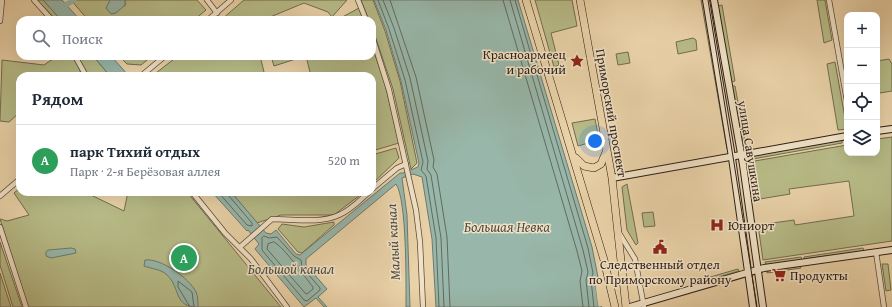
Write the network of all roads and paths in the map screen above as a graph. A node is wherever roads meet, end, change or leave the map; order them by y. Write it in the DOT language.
graph roads {
  1 [pos="2,0"];
  2 [pos="34,0"];
  3 [pos="208,0"];
  4 [pos="231,0"];
  5 [pos="358,0"];
  6 [pos="526,0"];
  7 [pos="580,0"];
  8 [pos="706,0"];
  9 [pos="714,0"];
  10 [pos="829,0"];
  11 [pos="217,13"];
  12 [pos="48,16"];
  13 [pos="213,16"];
  14 [pos="364,16"];
  15 [pos="0,21"];
  16 [pos="376,49"];
  17 [pos="77,60"];
  18 [pos="160,60"];
  19 [pos="84,72"];
  20 [pos="145,72"];
  21 [pos="844,84"];
  22 [pos="892,129"];
  23 [pos="880,131"];
  24 [pos="844,137"];
  25 [pos="606,142"];
  26 [pos="573,154"];
  27 [pos="741,155"];
  28 [pos="732,157"];
  29 [pos="406,164"];
  30 [pos="612,178"];
  31 [pos="16,183"];
  32 [pos="376,186"];
  33 [pos="0,196"];
  34 [pos="195,196"];
  35 [pos="364,196"];
  36 [pos="0,227"];
  37 [pos="618,231"];
  38 [pos="240,247"];
  39 [pos="892,250"];
  40 [pos="876,252"];
  41 [pos="758,269"];
  42 [pos="748,272"];
  43 [pos="643,305"];
  44 [pos="26,307"];
  45 [pos="288,307"];
  46 [pos="423,307"];
  47 [pos="615,307"];
  48 [pos="626,307"];
  49 [pos="630,307"];
  50 [pos="753,307"];
  51 [pos="763,307"];
  52 [pos="884,307"];
  1 -- 15 [label="street"];
  2 -- 12 [label="street"];
  3 -- 11 [label="street"];
  4 -- 11 [label="street"];
  5 -- 14 [label="street"];
  6 -- 26 [label="main road"];
  7 -- 25 [label="main road, Приморский проспект"];
  8 -- 28 [label="main road, улица Савушкина"];
  9 -- 27 [label="main road, улица Савушкина"];
  10 -- 21 [label="street"];
  11 -- 13 [label="street"];
  16 -- 29 [label="street"];
  17 -- 19 [label="street"];
  18 -- 20 [label="street"];
  22 -- 23 [label="main road"];
  24 -- 27 [label="main road"];
  25 -- 26 [label="main road"];
  25 -- 30 [label="main road, Приморский проспект"];
  26 -- 47 [label="main road"];
  27 -- 28 [label="main road"];
  27 -- 41 [label="main road, улица Савушкина"];
  28 -- 30 [label="main road"];
  28 -- 42 [label="main road, улица Савушкина"];
  29 -- 32 [label="street"];
  29 -- 46 [label="street"];
  30 -- 37 [label="main road, Приморский проспект"];
  31 -- 33 [label="street"];
  34 -- 38 [label="street"];
  35 -- 38 [label="street"];
  36 -- 44 [label="street"];
  37 -- 43 [label="street, Приморский проспект"];
  37 -- 48 [label="main road, Приморский проспект"];
  38 -- 45 [label="street"];
  39 -- 40 [label="main road"];
  40 -- 41 [label="main road"];
  40 -- 52 [label="street"];
  41 -- 42 [label="main road"];
  41 -- 51 [label="main road, улица Савушкина"];
  42 -- 43 [label="main road"];
  42 -- 50 [label="main road, улица Савушкина"];
  43 -- 49 [label="main road"];
}
